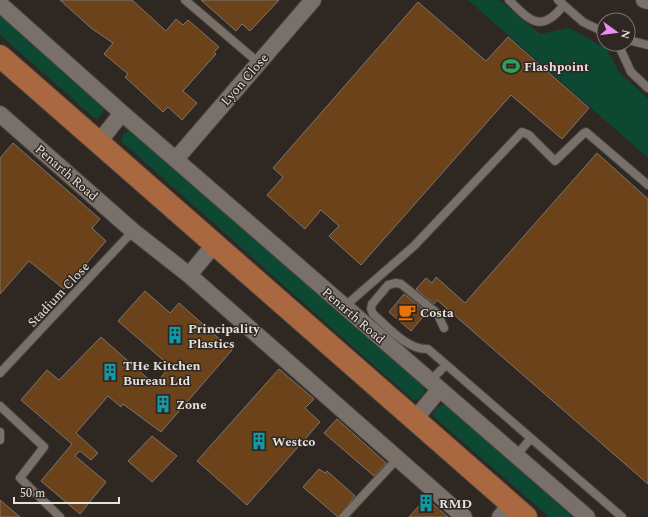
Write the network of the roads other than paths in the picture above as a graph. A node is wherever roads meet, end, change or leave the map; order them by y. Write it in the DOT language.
graph roads {
  1 [pos="185,0"];
  2 [pos="313,0"];
  3 [pos="509,0"];
  4 [pos="644,0"];
  5 [pos="648,1"];
  6 [pos="4,3"];
  7 [pos="560,3"];
  8 [pos="596,28"];
  9 [pos="636,42"];
  10 [pos="648,45"];
  11 [pos="621,52"];
  12 [pos="0,56"];
  13 [pos="259,63"];
  14 [pos="648,88"];
  15 [pos="122,113"];
  16 [pos="0,114"];
  17 [pos="99,142"];
  18 [pos="176,159"];
  19 [pos="648,185"];
  20 [pos="133,231"];
  21 [pos="214,245"];
  22 [pos="189,276"];
  23 [pos="344,307"];
  24 [pos="444,328"];
  25 [pos="446,365"];
  26 [pos="0,373"];
  27 [pos="434,386"];
  28 [pos="0,406"];
  29 [pos="415,419"];
  30 [pos="0,432"];
  31 [pos="531,438"];
  32 [pos="0,440"];
  33 [pos="516,456"];
  34 [pos="397,459"];
  35 [pos="512,513"];
  36 [pos="60,517"];
  37 [pos="343,517"];
  38 [pos="464,517"];
  39 [pos="586,517"];
  40 [pos="622,517"];
  1 -- 13 [label="lane"];
  2 -- 13 [label="street, Lyon Close"];
  3 -- 7 [label="lane"];
  4 -- 5 [label="street"];
  6 -- 15 [label="street, Penarth Road"];
  7 -- 8 [label="lane"];
  9 -- 10 [label="lane"];
  11 -- 14 [label="lane"];
  12 -- 17 [label="main road"];
  13 -- 18 [label="street, Lyon Close"];
  15 -- 17 [label="street"];
  15 -- 18 [label="street, Penarth Road"];
  16 -- 20 [label="street, Penarth Road"];
  17 -- 21 [label="main road"];
  18 -- 23 [label="street, Penarth Road"];
  19 -- 23 [label="lane"];
  20 -- 22 [label="street, Penarth Road"];
  20 -- 26 [label="lane, Stadium Close"];
  21 -- 22 [label="street"];
  21 -- 29 [label="main road"];
  22 -- 34 [label="street, Penarth Road"];
  23 -- 27 [label="street, Penarth Road"];
  24 -- 25 [label="lane"];
  25 -- 27 [label="lane"];
  25 -- 31 [label="lane"];
  27 -- 29 [label="street"];
  27 -- 33 [label="street, Penarth Road"];
  28 -- 36 [label="lane"];
  29 -- 35 [label="main road"];
  30 -- 32 [label="lane"];
  31 -- 33 [label="lane"];
  31 -- 40 [label="lane"];
  33 -- 39 [label="street, Penarth Road"];
  34 -- 37 [label="lane"];
  34 -- 38 [label="street, Penarth Road"];
}
